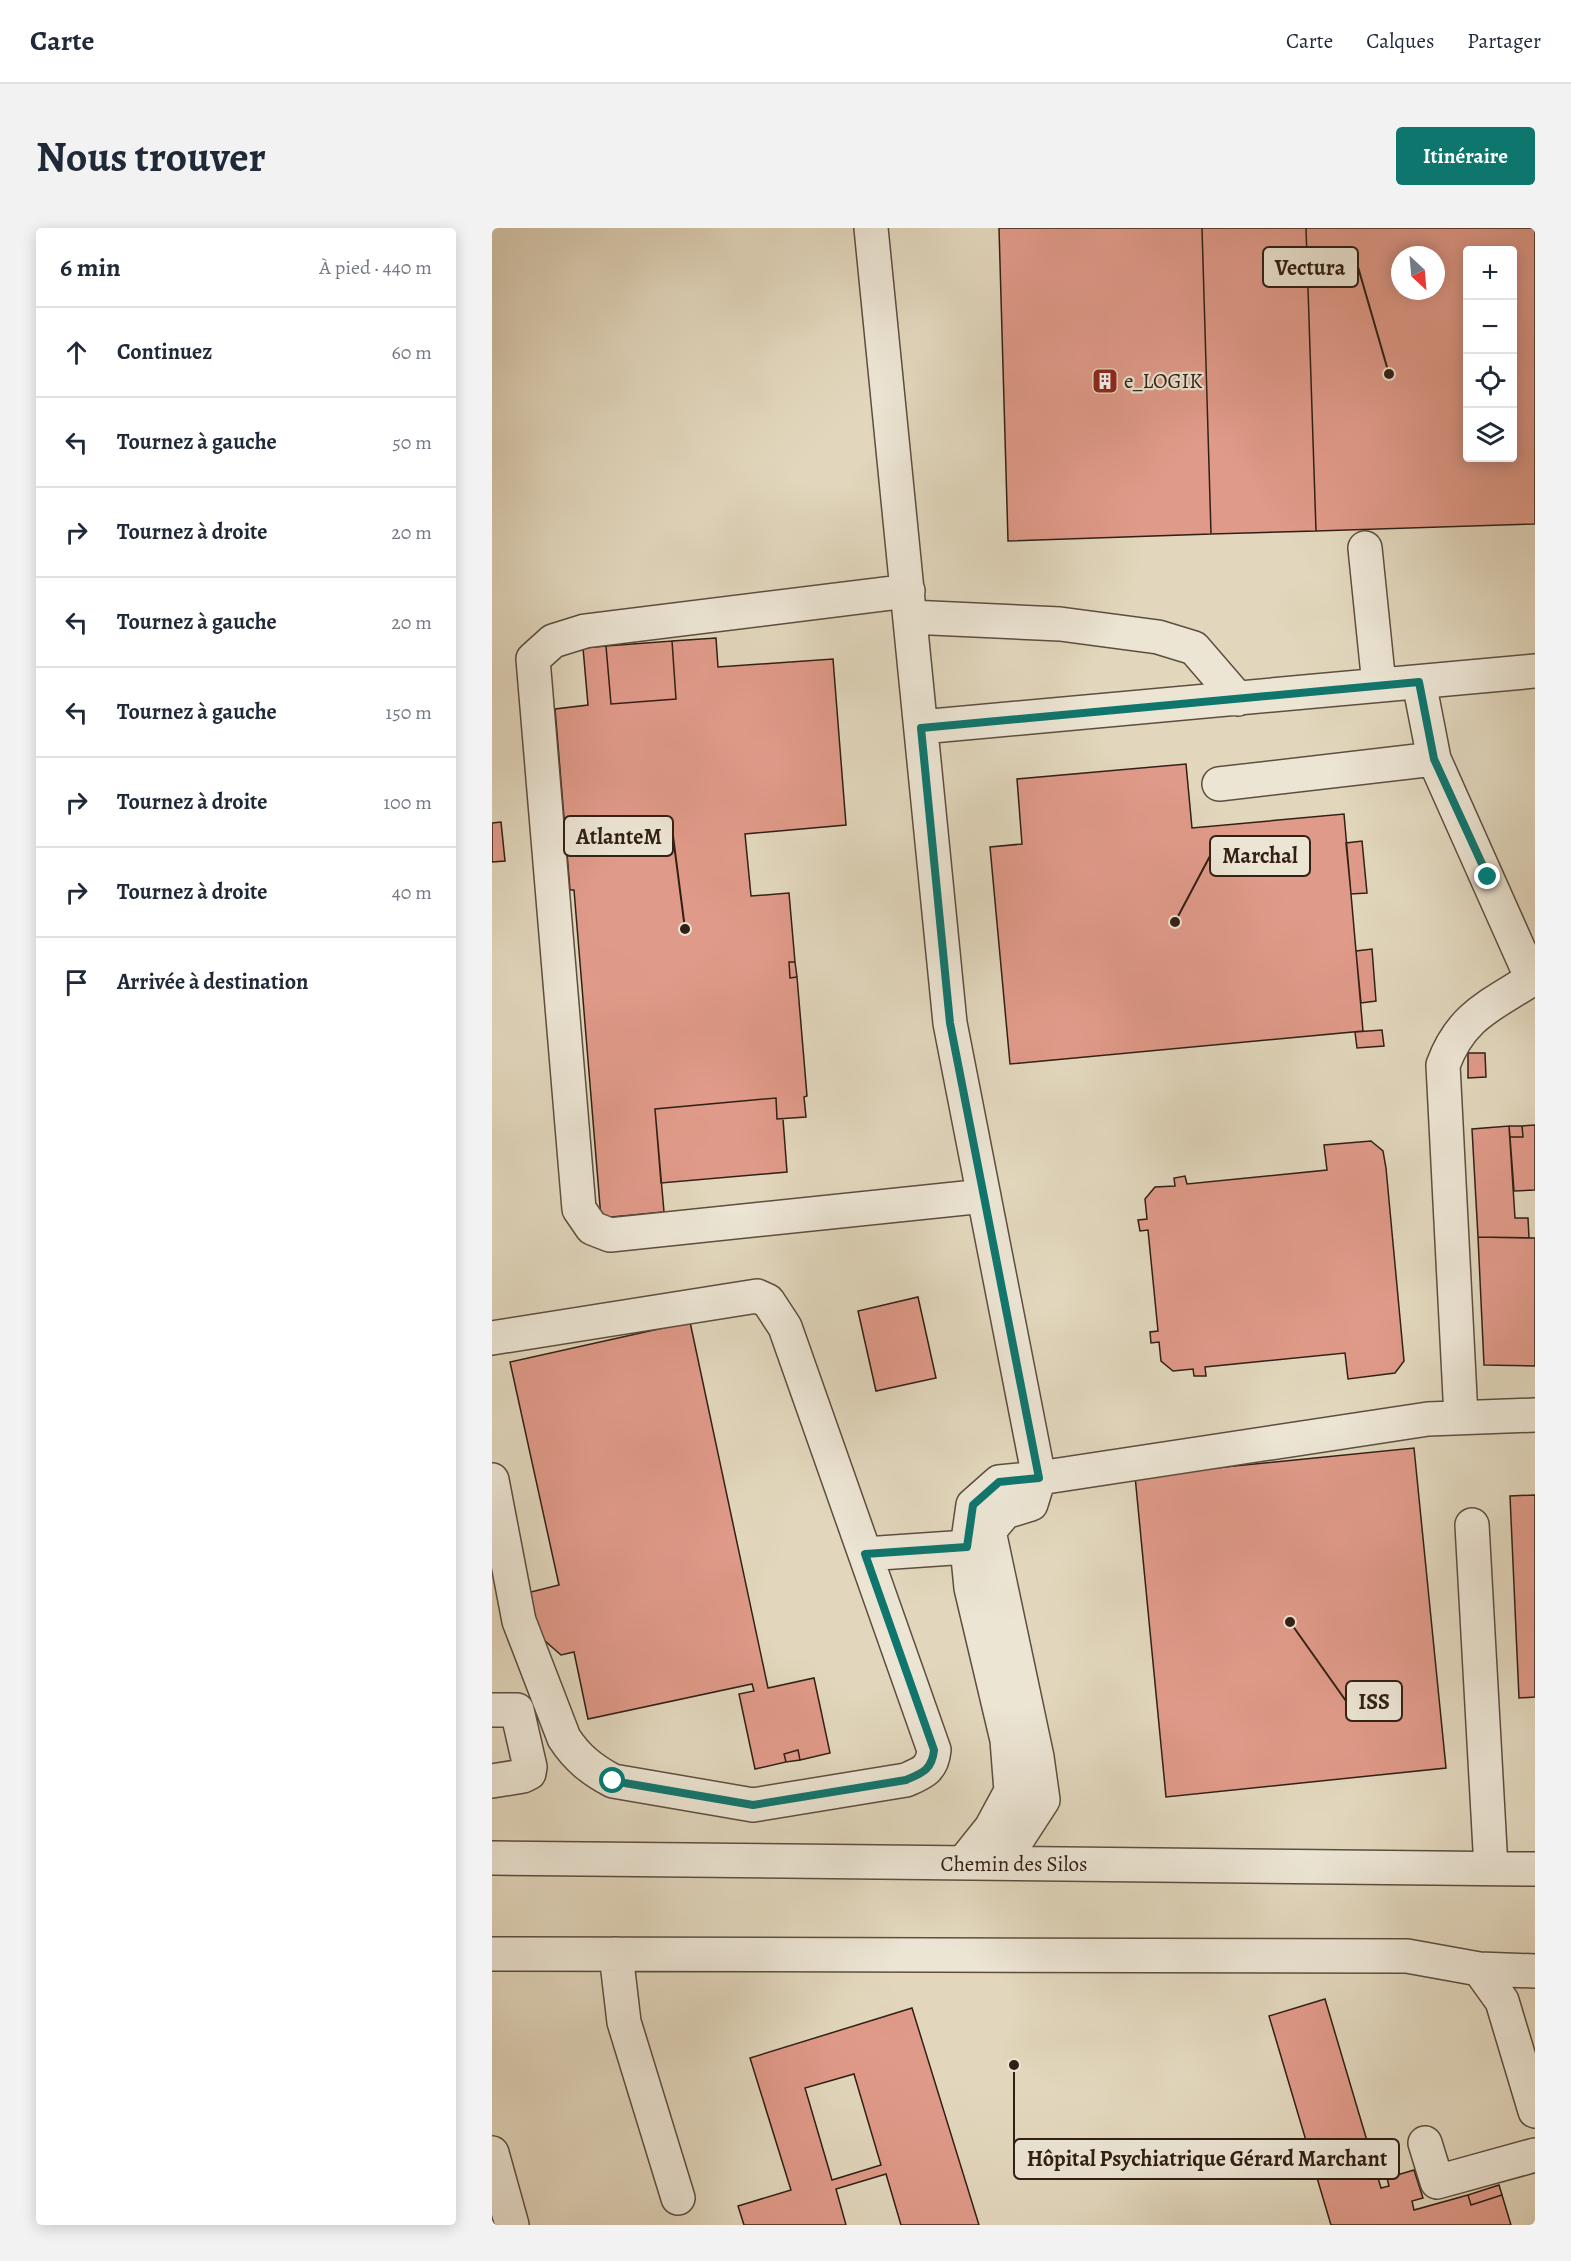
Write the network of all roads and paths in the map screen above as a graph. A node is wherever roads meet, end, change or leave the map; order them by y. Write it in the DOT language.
graph roads {
  1 [pos="871,228"];
  2 [pos="1365,548"];
  3 [pos="909,604"];
  4 [pos="1535,671"];
  5 [pos="1419,682"];
  6 [pos="1379,686"];
  7 [pos="1238,699"];
  8 [pos="921,728"];
  9 [pos="1434,759"];
  10 [pos="1219,784"];
  11 [pos="1533,978"];
  12 [pos="984,1196"];
  13 [pos="492,1338"];
  14 [pos="1535,1415"];
  15 [pos="1461,1416"];
  16 [pos="1039,1478"];
  17 [pos="492,1480"];
  18 [pos="1472,1525"];
  19 [pos="967,1547"];
  20 [pos="865,1554"];
  21 [pos="492,1710"];
  22 [pos="492,1781"];
  23 [pos="492,1858"];
  24 [pos="963,1863"];
  25 [pos="1002,1863"];
  26 [pos="1491,1868"];
  27 [pos="1535,1869"];
  28 [pos="492,1954"];
  29 [pos="616,1954"];
  30 [pos="1479,1969"];
  31 [pos="1535,1971"];
  32 [pos="1535,2111"];
  33 [pos="1425,2143"];
  34 [pos="492,2153"];
  35 [pos="1535,2155"];
  36 [pos="678,2198"];
  37 [pos="512,2225"];
  1 -- 3 [label="street"];
  2 -- 6 [label="street"];
  3 -- 7 [label="street"];
  3 -- 8 [label="street"];
  3 -- 12 [label="street"];
  4 -- 5 [label="street"];
  5 -- 6 [label="street"];
  5 -- 9 [label="street"];
  6 -- 7 [label="street"];
  7 -- 8 [label="street"];
  8 -- 12 [label="street"];
  9 -- 10 [label="street"];
  9 -- 11 [label="street"];
  11 -- 15 [label="street"];
  12 -- 16 [label="street"];
  13 -- 20 [label="street"];
  14 -- 15 [label="street"];
  15 -- 16 [label="street"];
  16 -- 19 [label="street"];
  16 -- 25 [label="street"];
  17 -- 20 [label="street"];
  18 -- 26 [label="street"];
  19 -- 20 [label="street"];
  19 -- 24 [label="street"];
  21 -- 22 [label="street"];
  23 -- 24 [label="street, Chemin des Silos"];
  24 -- 25 [label="street, Chemin des Silos"];
  25 -- 26 [label="street, Chemin des Silos"];
  26 -- 27 [label="street, Chemin des Silos"];
  28 -- 29 [label="street"];
  29 -- 30 [label="street"];
  29 -- 36 [label="street"];
  30 -- 31 [label="street"];
  30 -- 32 [label="street"];
  33 -- 35 [label="street"];
  34 -- 37 [label="street"];
}
